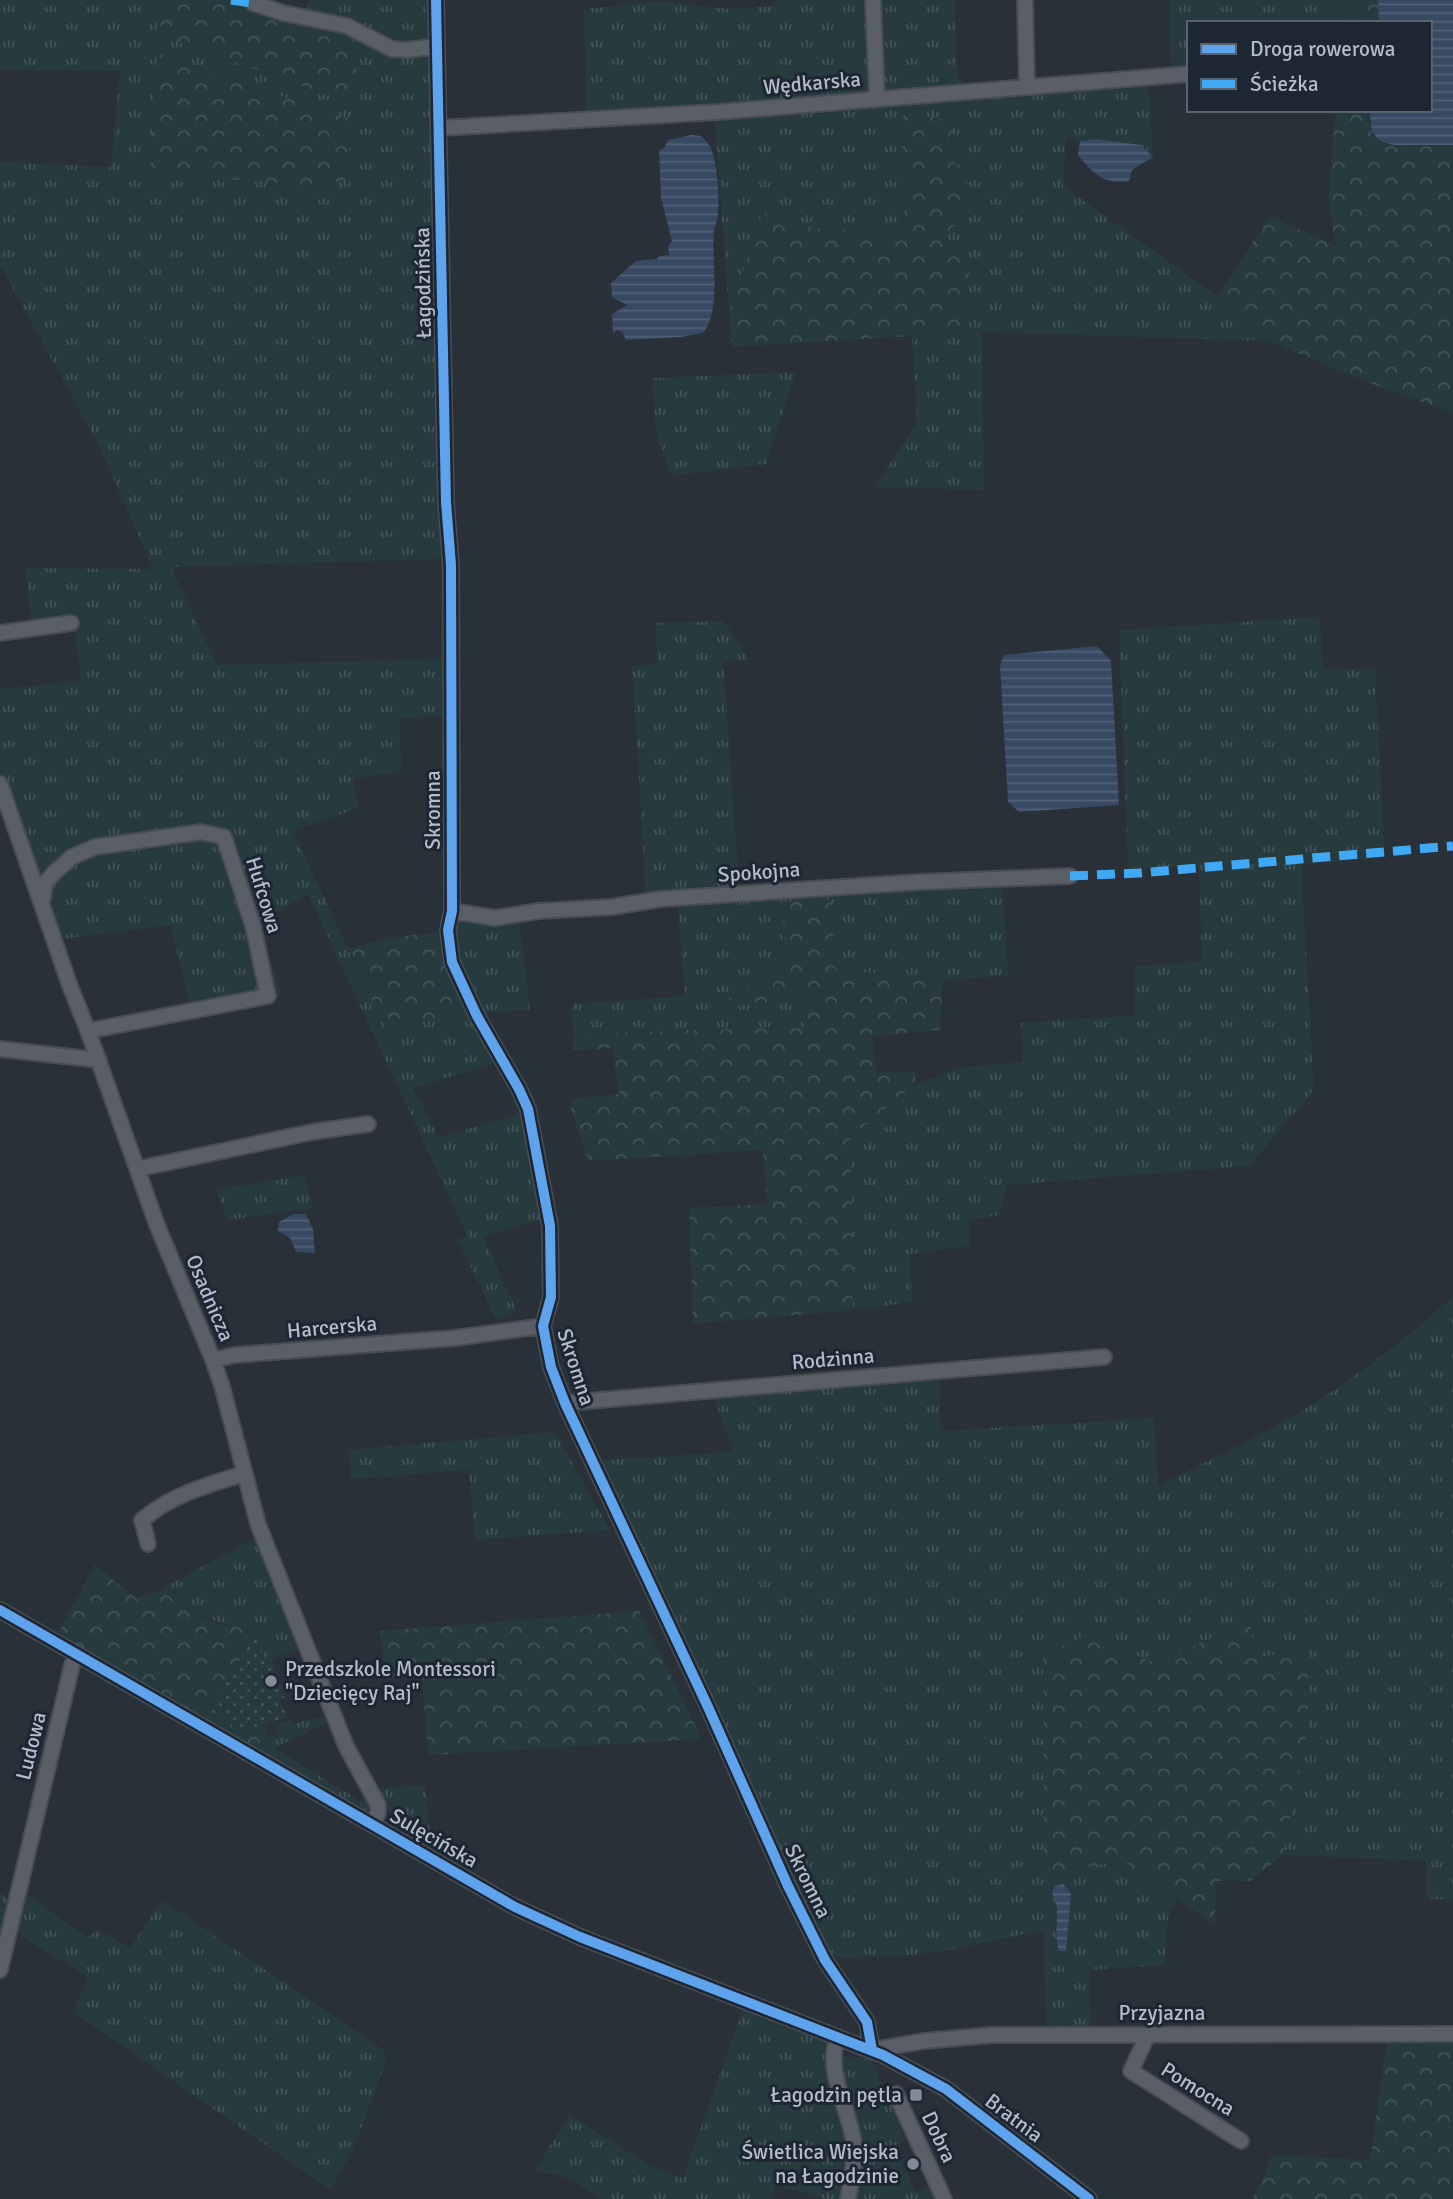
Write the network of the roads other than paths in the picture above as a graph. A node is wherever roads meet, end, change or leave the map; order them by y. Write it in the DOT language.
graph roads {
  1 [pos="436,0"];
  2 [pos="873,0"];
  3 [pos="1025,0"];
  4 [pos="253,1"];
  5 [pos="438,46"];
  6 [pos="1187,74"];
  7 [pos="1027,86"];
  8 [pos="877,98"];
  9 [pos="439,128"];
  10 [pos="451,565"];
  11 [pos="71,623"];
  12 [pos="0,633"];
  13 [pos="0,784"];
  14 [pos="1070,876"];
  15 [pos="42,904"];
  16 [pos="452,911"];
  17 [pos="88,1031"];
  18 [pos="0,1049"];
  19 [pos="99,1060"];
  20 [pos="368,1124"];
  21 [pos="137,1169"];
  22 [pos="543,1326"];
  23 [pos="1104,1357"];
  24 [pos="213,1360"];
  25 [pos="565,1403"];
  26 [pos="243,1474"];
  27 [pos="148,1544"];
  28 [pos="0,1610"];
  29 [pos="78,1655"];
  30 [pos="372,1824"];
  31 [pos="0,1970"];
  32 [pos="1148,2034"];
  33 [pos="1453,2034"];
  34 [pos="838,2036"];
  35 [pos="872,2050"];
  36 [pos="896,2094"];
  37 [pos="1241,2141"];
  38 [pos="848,2199"];
  39 [pos="944,2199"];
  40 [pos="1089,2199"];
  1 -- 5 [label="street, Łagodzińska"];
  2 -- 8 [label="street"];
  3 -- 7 [label="street"];
  4 -- 5 [label="street"];
  5 -- 9 [label="street, Łagodzińska"];
  6 -- 7 [label="street, Wędkarska"];
  7 -- 8 [label="street, Wędkarska"];
  8 -- 9 [label="street, Wędkarska"];
  9 -- 10 [label="street, Łagodzińska"];
  10 -- 16 [label="street, Skromna"];
  11 -- 12 [label="street"];
  13 -- 15 [label="street, Osadnicza"];
  14 -- 16 [label="street, Spokojna"];
  15 -- 17 [label="street, Osadnicza"];
  15 -- 17 [label="street, Hufcowa"];
  16 -- 22 [label="street, Skromna"];
  17 -- 19 [label="street, Osadnicza"];
  18 -- 19 [label="street"];
  19 -- 21 [label="street, Osadnicza"];
  20 -- 21 [label="street"];
  21 -- 24 [label="street, Osadnicza"];
  22 -- 24 [label="street, Harcerska"];
  22 -- 25 [label="street, Skromna"];
  23 -- 25 [label="street, Rodzinna"];
  24 -- 26 [label="street, Osadnicza"];
  25 -- 35 [label="street, Skromna"];
  26 -- 27 [label="street"];
  26 -- 30 [label="street, Osadnicza"];
  28 -- 29 [label="street, Sulęcińska"];
  29 -- 30 [label="street, Sulęcińska"];
  29 -- 31 [label="street, Ludowa"];
  30 -- 34 [label="street, Sulęcińska"];
  32 -- 33 [label="street, Przyjazna"];
  32 -- 35 [label="street, Przyjazna"];
  32 -- 37 [label="street, Pomocna"];
  34 -- 35 [label="street, Sulęcińska"];
  34 -- 38 [label="street"];
  35 -- 40 [label="street, Bratnia"];
  36 -- 39 [label="street, Dobra"];
}
